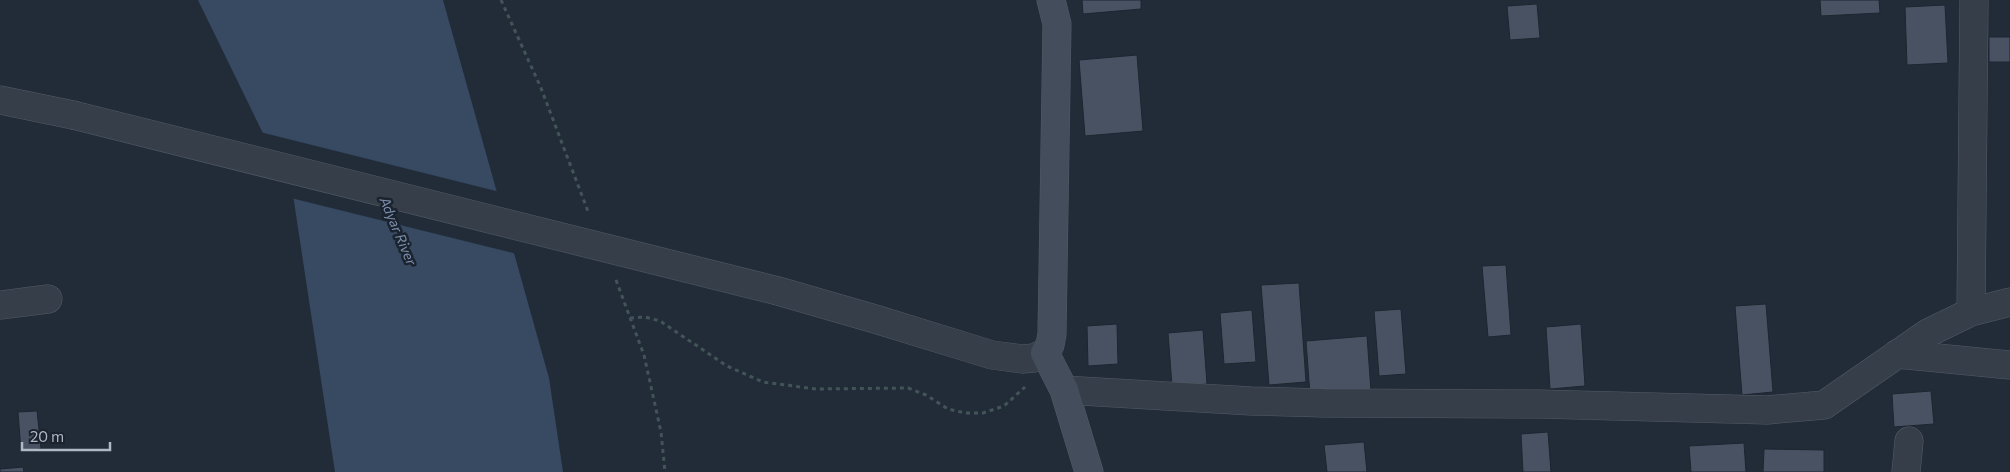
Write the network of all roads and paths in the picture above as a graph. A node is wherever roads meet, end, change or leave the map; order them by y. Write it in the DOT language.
graph roads {
  1 [pos="1051,0"];
  2 [pos="1974,0"];
  3 [pos="0,100"];
  4 [pos="48,299"];
  5 [pos="2010,302"];
  6 [pos="0,306"];
  7 [pos="1971,312"];
  8 [pos="630,318"];
  9 [pos="1045,353"];
  10 [pos="1897,354"];
  11 [pos="2010,365"];
  12 [pos="1064,390"];
  13 [pos="1909,441"];
  14 [pos="1089,472"];
  15 [pos="1906,472"];
  1 -- 9 [label="street"];
  2 -- 7 [label="street"];
  3 -- 9 [label="street, bridge"];
  4 -- 6 [label="street"];
  5 -- 7 [label="street"];
  7 -- 10 [label="street"];
  8 -- 9 [label="path"];
  9 -- 12 [label="street"];
  10 -- 11 [label="street"];
  10 -- 12 [label="street"];
  12 -- 14 [label="street"];
  13 -- 15 [label="street"];
}
